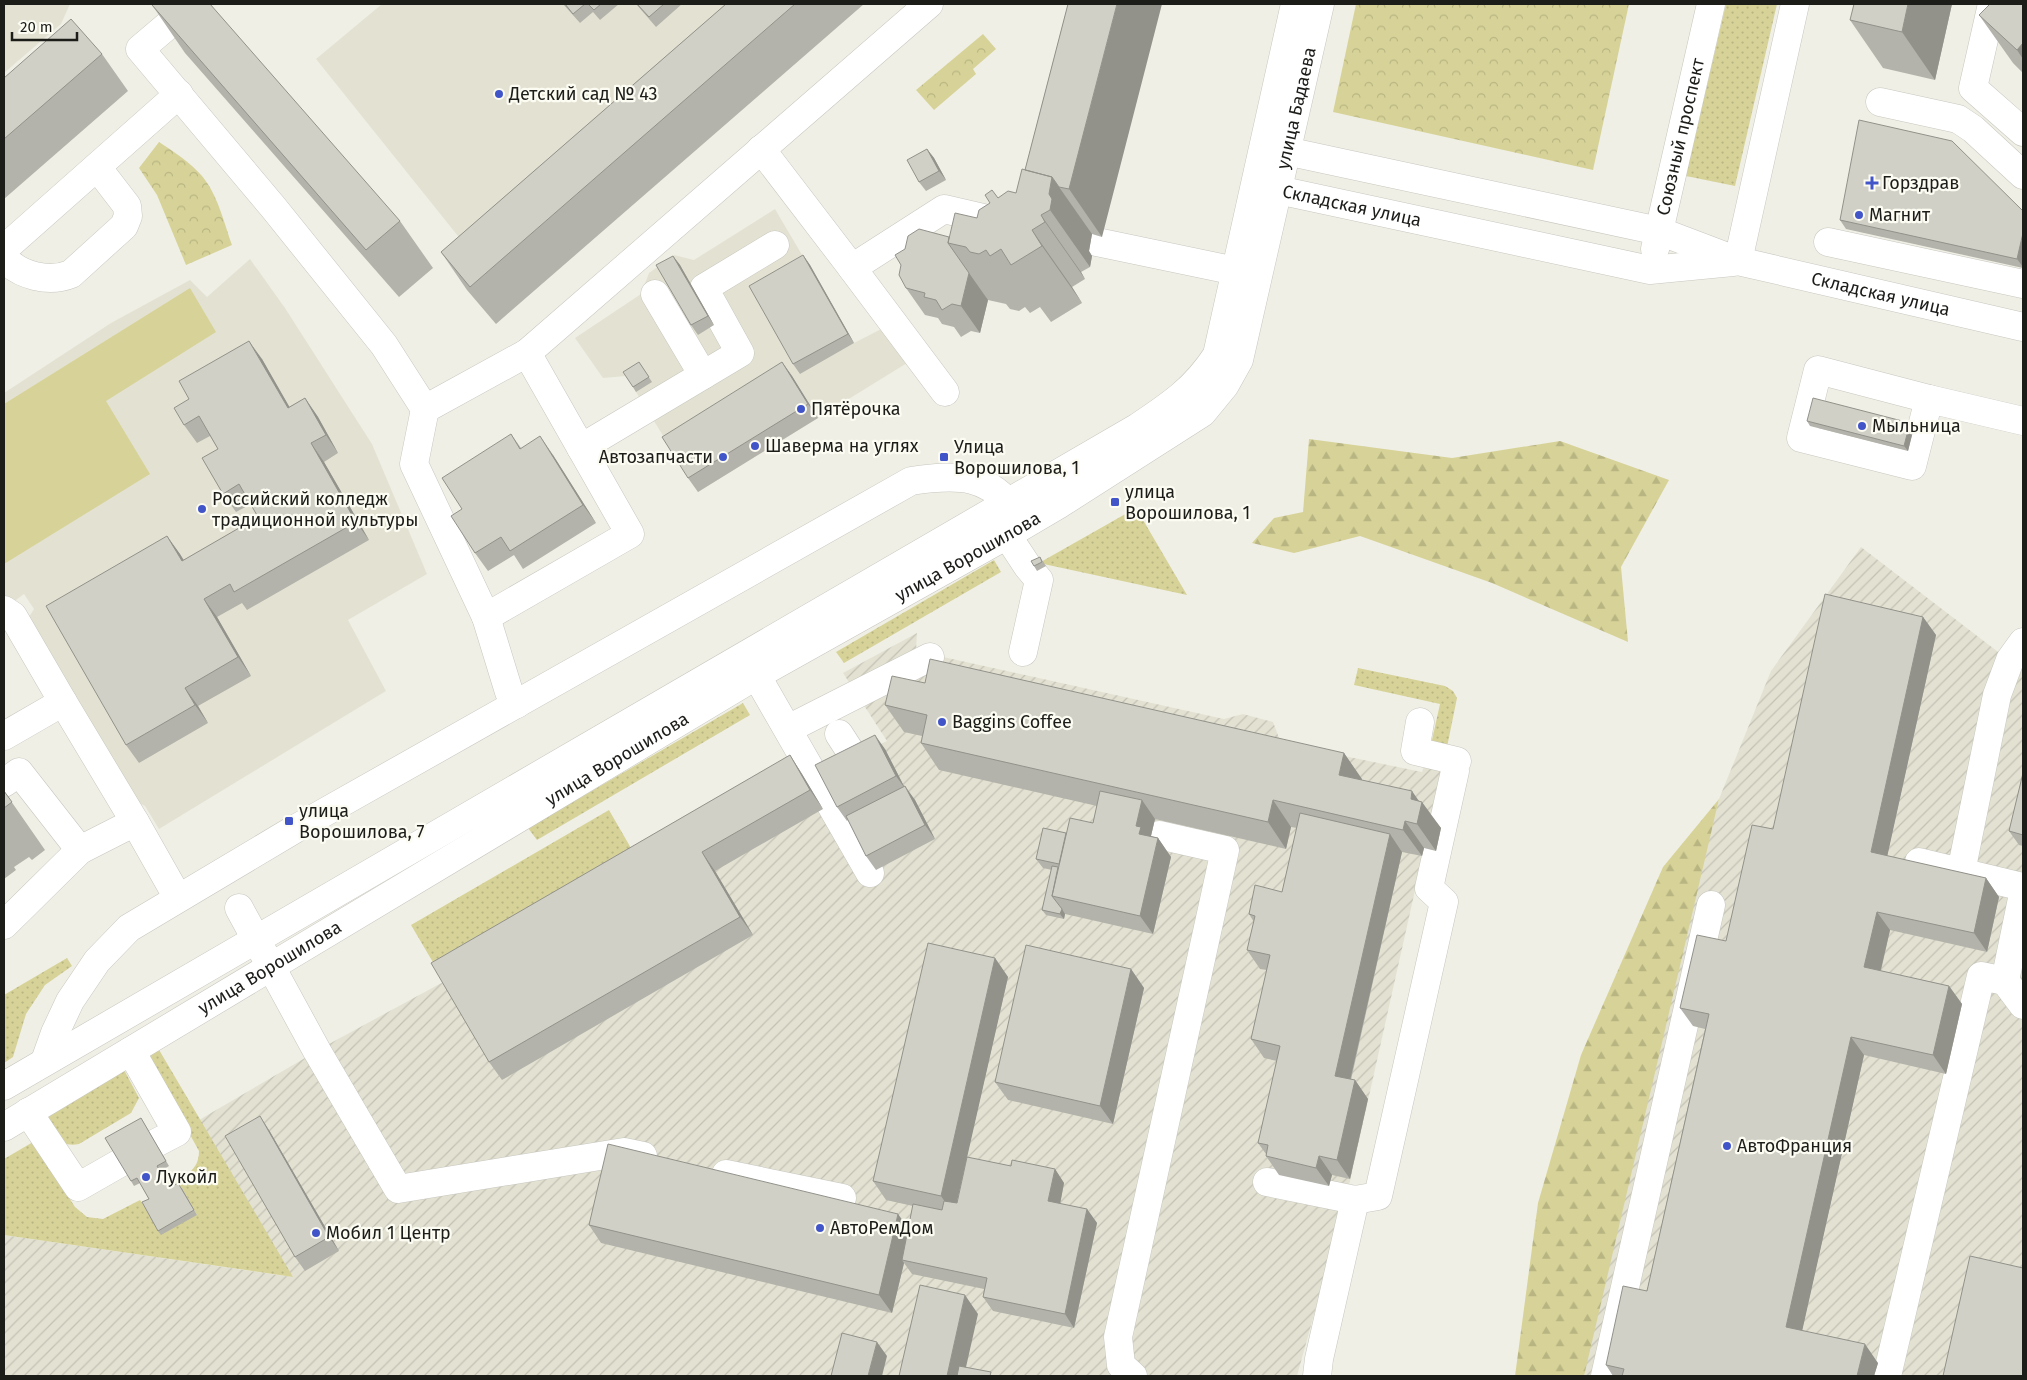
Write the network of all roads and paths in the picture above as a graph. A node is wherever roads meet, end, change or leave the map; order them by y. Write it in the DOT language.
graph roads {
  1 [pos="193,4"];
  2 [pos="1295,4"];
  3 [pos="1320,4"];
  4 [pos="1712,4"];
  5 [pos="1795,4"];
  6 [pos="1992,4"];
  7 [pos="924,5"];
  8 [pos="1973,88"];
  9 [pos="179,94"];
  10 [pos="1880,102"];
  11 [pos="1958,118"];
  12 [pos="2023,132"];
  13 [pos="761,149"];
  14 [pos="1286,151"];
  15 [pos="97,166"];
  16 [pos="1258,172"];
  17 [pos="2023,175"];
  18 [pos="1278,190"];
  19 [pos="1030,221"];
  20 [pos="1659,231"];
  21 [pos="1092,241"];
  22 [pos="1828,242"];
  23 [pos="775,245"];
  24 [pos="4,249"];
  25 [pos="4,258"];
  26 [pos="1738,261"];
  27 [pos="852,268"];
  28 [pos="1650,270"];
  29 [pos="1236,271"];
  30 [pos="2023,284"];
  31 [pos="655,294"];
  32 [pos="2018,330"];
  33 [pos="527,353"];
  34 [pos="703,375"];
  35 [pos="1216,378"];
  36 [pos="945,392"];
  37 [pos="1929,398"];
  38 [pos="425,409"];
  39 [pos="2023,421"];
  40 [pos="581,448"];
  41 [pos="1001,507"];
  42 [pos="1016,531"];
  43 [pos="4,610"];
  44 [pos="486,617"];
  45 [pos="2023,642"];
  46 [pos="1023,652"];
  47 [pos="930,657"];
  48 [pos="751,665"];
  49 [pos="63,702"];
  50 [pos="517,704"];
  51 [pos="1420,722"];
  52 [pos="788,729"];
  53 [pos="4,736"];
  54 [pos="853,742"];
  55 [pos="813,774"];
  56 [pos="4,783"];
  57 [pos="135,822"];
  58 [pos="1159,835"];
  59 [pos="80,850"];
  60 [pos="1919,862"];
  61 [pos="1961,872"];
  62 [pos="870,873"];
  63 [pos="2023,887"];
  64 [pos="2023,894"];
  65 [pos="178,898"];
  66 [pos="1711,905"];
  67 [pos="239,908"];
  68 [pos="4,925"];
  69 [pos="256,939"];
  70 [pos="271,966"];
  71 [pos="2005,981"];
  72 [pos="2023,1005"];
  73 [pos="131,1051"];
  74 [pos="46,1062"];
  75 [pos="4,1086"];
  76 [pos="28,1112"];
  77 [pos="4,1127"];
  78 [pos="156,1143"];
  79 [pos="671,1162"];
  80 [pos="120,1163"];
  81 [pos="700,1168"];
  82 [pos="1267,1182"];
  83 [pos="842,1198"];
  84 [pos="1355,1200"];
  85 [pos="1132,1376"];
  86 [pos="1317,1376"];
  87 [pos="1604,1376"];
  88 [pos="1887,1376"];
  1 -- 9 [label="street"];
  2 -- 16 [label="street, улица Бадаева"];
  3 -- 14 [label="street, улица Бадаева"];
  4 -- 20 [label="street, Союзный проспект"];
  5 -- 26 [label="street"];
  6 -- 8 [label="street"];
  7 -- 13 [label="street"];
  8 -- 11 [label="street"];
  8 -- 12 [label="street"];
  9 -- 15 [label="street"];
  9 -- 38 [label="street"];
  10 -- 11 [label="street"];
  11 -- 17 [label="street"];
  13 -- 27 [label="street"];
  13 -- 33 [label="street"];
  14 -- 16 [label="street, Складская улица"];
  14 -- 18 [label="street, улица Бадаева"];
  14 -- 20 [label="street, Складская улица"];
  15 -- 24 [label="street"];
  15 -- 25 [label="street"];
  16 -- 18 [label="street, Складская улица"];
  16 -- 29 [label="street, улица Бадаева"];
  18 -- 28 [label="street, Складская улица"];
  18 -- 35 [label="street, улица Бадаева"];
  19 -- 27 [label="street"];
  20 -- 26 [label="street, Складская улица"];
  20 -- 28 [label="street, Союзный проспект"];
  21 -- 29 [label="street"];
  22 -- 30 [label="street"];
  23 -- 34 [label="street"];
  26 -- 28 [label="street, Складская улица"];
  26 -- 32 [label="street, Складская улица"];
  27 -- 36 [label="street"];
  29 -- 35 [label="street, улица Бадаева"];
  31 -- 34 [label="street"];
  33 -- 38 [label="street"];
  33 -- 40 [label="street"];
  34 -- 40 [label="street"];
  35 -- 41 [label="street, улица Ворошилова"];
  35 -- 42 [label="street, улица Ворошилова"];
  37 -- 37 [label="street"];
  37 -- 39 [label="street"];
  38 -- 44 [label="street"];
  40 -- 44 [label="street"];
  41 -- 42 [label="street"];
  41 -- 48 [label="street, улица Ворошилова"];
  41 -- 50 [label="street"];
  42 -- 46 [label="street"];
  42 -- 48 [label="street, улица Ворошилова"];
  43 -- 49 [label="street"];
  44 -- 50 [label="street"];
  45 -- 61 [label="street"];
  47 -- 52 [label="street"];
  48 -- 52 [label="street"];
  48 -- 69 [label="street, улица Ворошилова"];
  48 -- 70 [label="street, улица Ворошилова"];
  49 -- 53 [label="street"];
  49 -- 57 [label="street"];
  50 -- 65 [label="street"];
  51 -- 84 [label="street"];
  52 -- 55 [label="street"];
  54 -- 55 [label="street"];
  55 -- 62 [label="street"];
  56 -- 59 [label="street"];
  57 -- 59 [label="street"];
  57 -- 65 [label="street"];
  58 -- 85 [label="street"];
  59 -- 68 [label="street"];
  60 -- 61 [label="street"];
  61 -- 63 [label="street"];
  64 -- 71 [label="street"];
  65 -- 74 [label="street"];
  66 -- 87 [label="street"];
  67 -- 69 [label="street"];
  69 -- 70 [label="street"];
  69 -- 74 [label="street, улица Ворошилова"];
  70 -- 73 [label="street, улица Ворошилова"];
  70 -- 79 [label="street"];
  71 -- 72 [label="street"];
  71 -- 88 [label="street"];
  73 -- 76 [label="street, улица Ворошилова"];
  73 -- 78 [label="street"];
  74 -- 75 [label="street, улица Ворошилова"];
  76 -- 77 [label="street, улица Ворошилова"];
  76 -- 80 [label="street"];
  81 -- 83 [label="street"];
  82 -- 84 [label="street"];
  84 -- 86 [label="street"];
}
